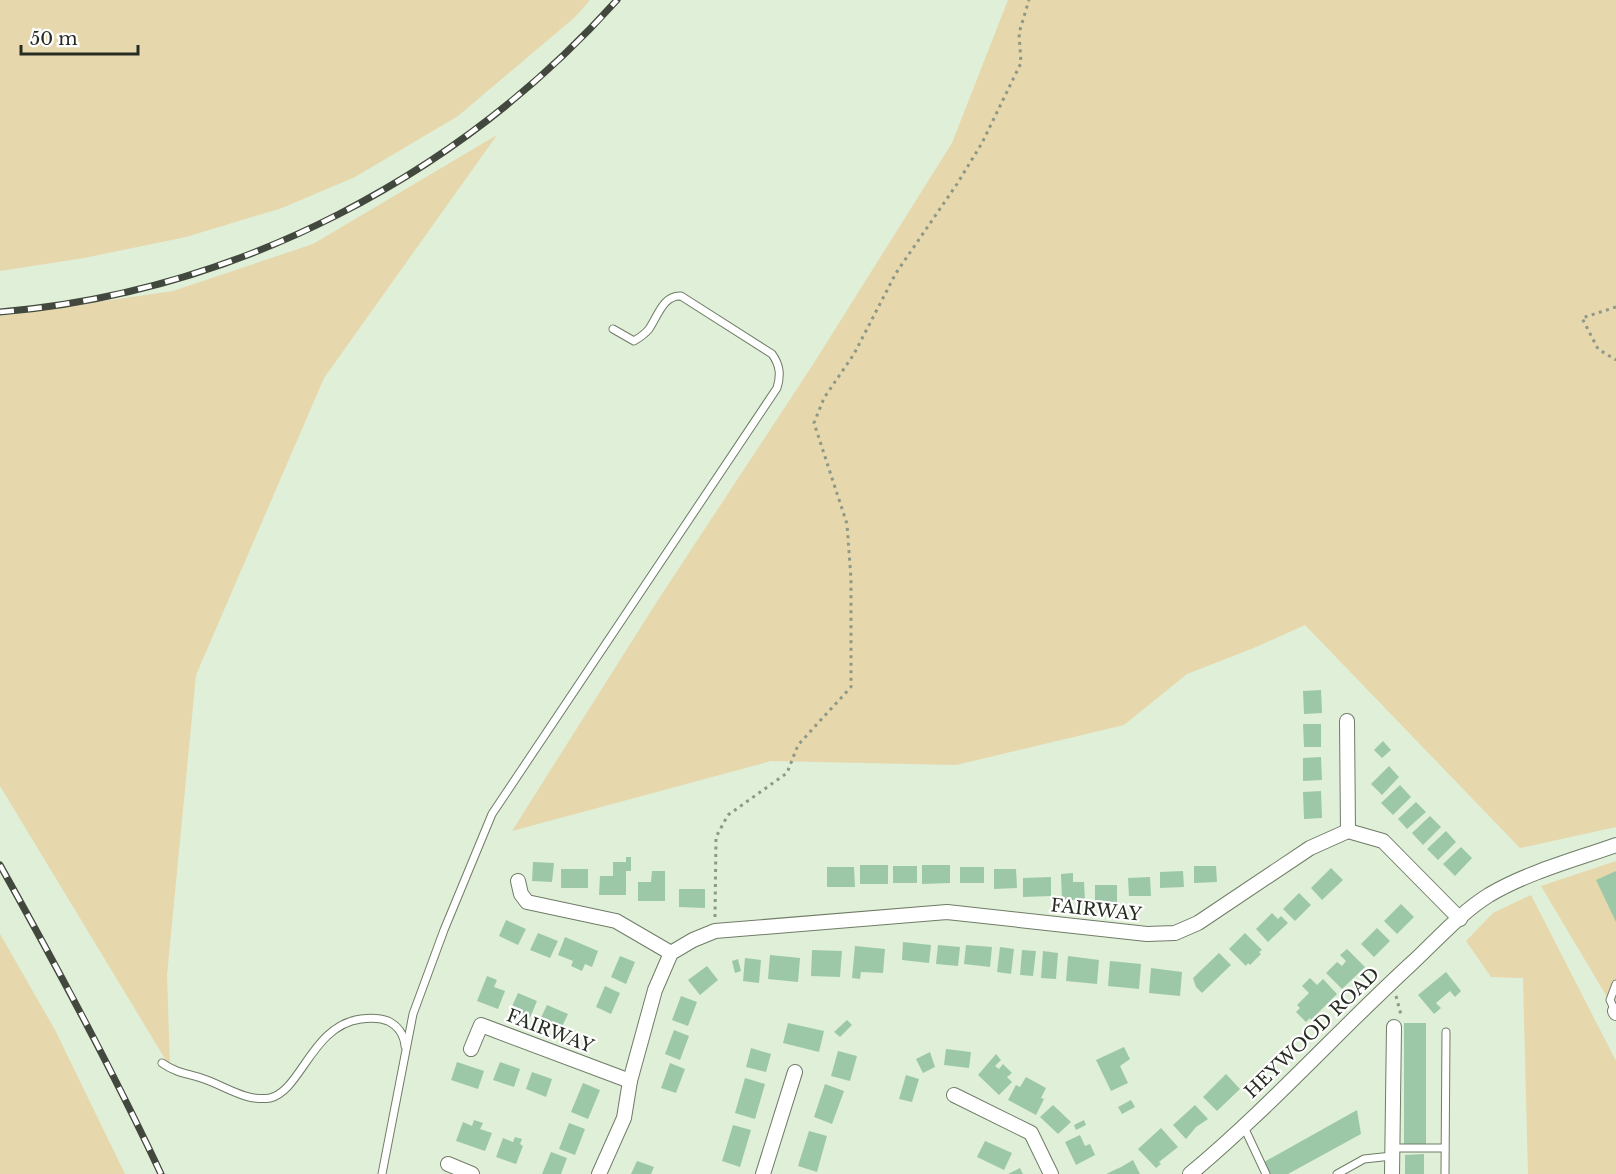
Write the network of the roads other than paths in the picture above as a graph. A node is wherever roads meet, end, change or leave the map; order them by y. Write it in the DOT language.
graph roads {
  1 [pos="613,329"];
  2 [pos="1347,721"];
  3 [pos="1348,831"];
  4 [pos="1616,845"];
  5 [pos="518,881"];
  6 [pos="1460,919"];
  7 [pos="672,953"];
  8 [pos="1616,984"];
  9 [pos="1615,1012"];
  10 [pos="1394,1027"];
  11 [pos="1446,1032"];
  12 [pos="471,1049"];
  13 [pos="405,1055"];
  14 [pos="162,1063"];
  15 [pos="795,1072"];
  16 [pos="630,1081"];
  17 [pos="954,1095"];
  18 [pos="1243,1125"];
  19 [pos="1444,1148"];
  20 [pos="1392,1152"];
  21 [pos="448,1164"];
  22 [pos="1194,1173"];
  23 [pos="382,1174"];
  24 [pos="472,1174"];
  25 [pos="599,1174"];
  26 [pos="763,1174"];
  27 [pos="1051,1174"];
  28 [pos="1266,1174"];
  29 [pos="1337,1174"];
  30 [pos="1392,1174"];
  31 [pos="1445,1174"];
  1 -- 13 [label="lane"];
  2 -- 3 [label="street"];
  3 -- 6 [label="street"];
  3 -- 7 [label="street, FAIRWAY"];
  4 -- 6 [label="street, HEYWOOD ROAD"];
  5 -- 7 [label="street"];
  6 -- 18 [label="street, HEYWOOD ROAD"];
  7 -- 16 [label="street"];
  8 -- 9 [label="lane"];
  10 -- 20 [label="street"];
  11 -- 19 [label="lane"];
  12 -- 16 [label="street, FAIRWAY"];
  13 -- 14 [label="lane"];
  13 -- 23 [label="lane"];
  15 -- 26 [label="street"];
  16 -- 25 [label="street"];
  17 -- 27 [label="street"];
  18 -- 22 [label="street, HEYWOOD ROAD"];
  18 -- 28 [label="lane"];
  19 -- 20 [label="lane"];
  19 -- 31 [label="lane"];
  20 -- 29 [label="lane"];
  20 -- 30 [label="street"];
  21 -- 24 [label="street"];
}
